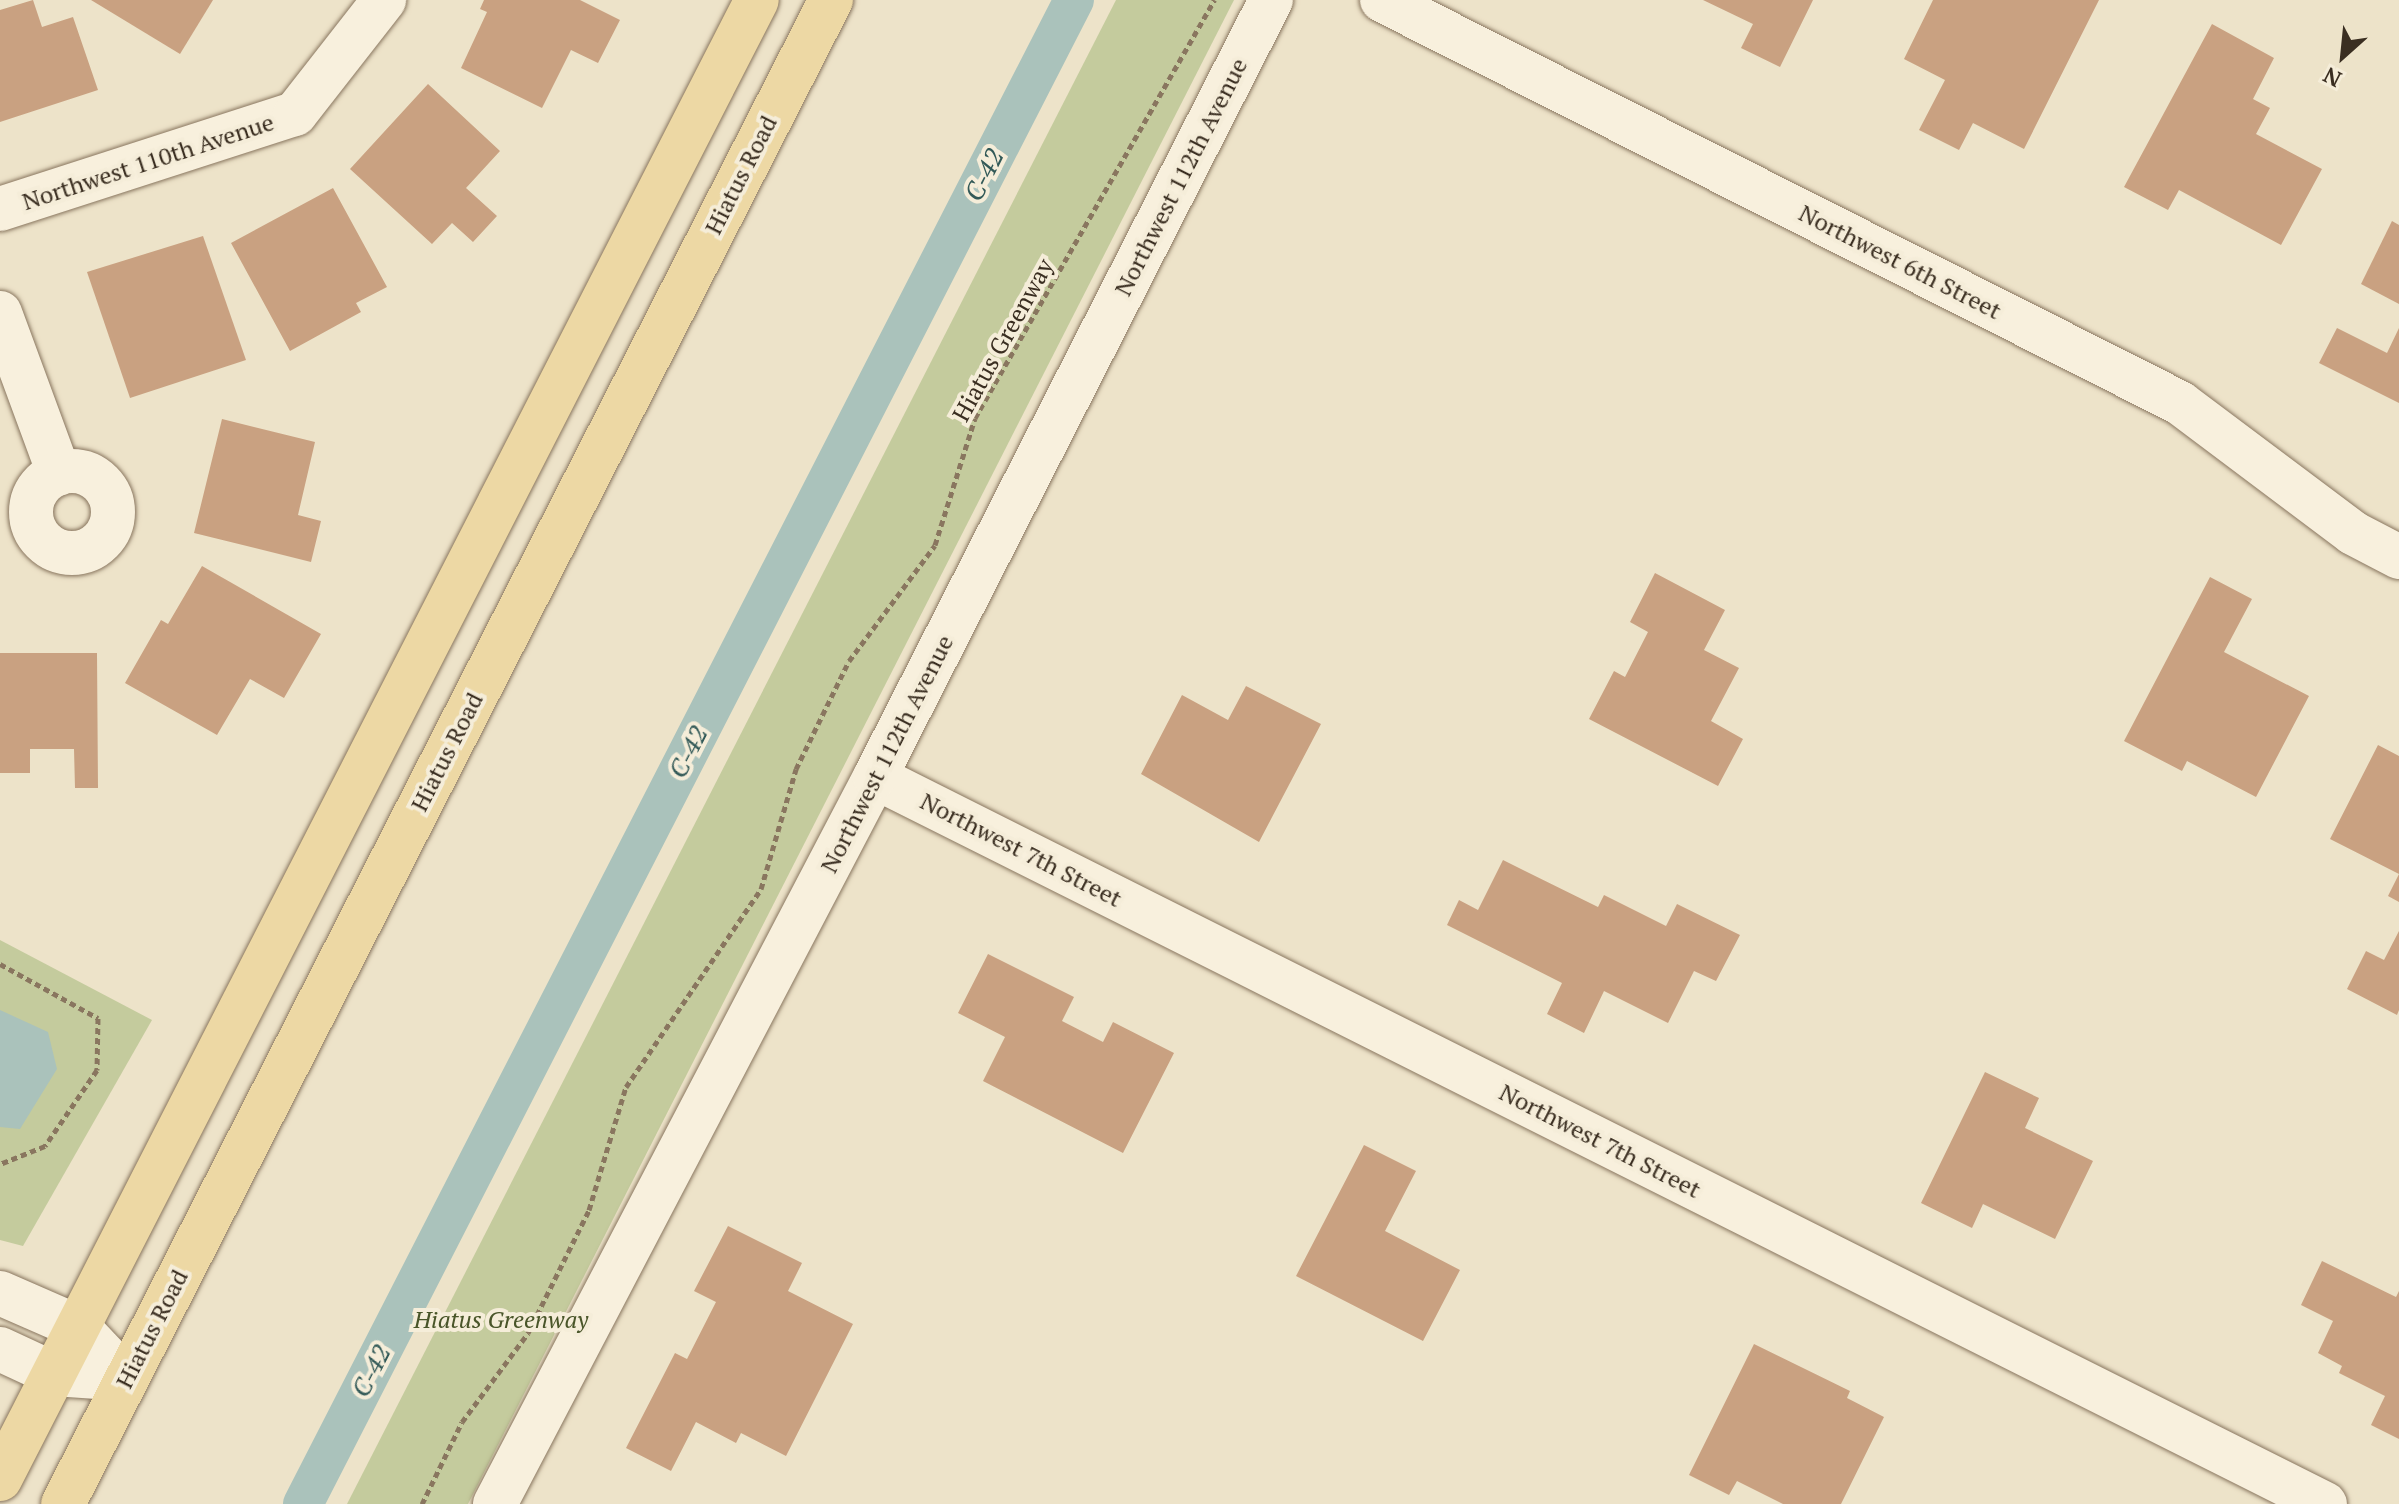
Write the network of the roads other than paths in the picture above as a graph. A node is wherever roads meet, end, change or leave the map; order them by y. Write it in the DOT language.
graph roads {
  1 [pos="384,0"];
  2 [pos="757,0"];
  3 [pos="831,0"];
  4 [pos="1271,0"];
  5 [pos="1382,0"];
  6 [pos="0,209"];
  7 [pos="0,313"];
  8 [pos="59,473"];
  9 [pos="2399,557"];
  10 [pos="875,777"];
  11 [pos="0,1293"];
  12 [pos="78,1327"];
  13 [pos="0,1349"];
  14 [pos="54,1374"];
  15 [pos="127,1379"];
  16 [pos="0,1479"];
  17 [pos="63,1504"];
  18 [pos="495,1504"];
  19 [pos="2325,1504"];
  1 -- 6 [label="street, Northwest 110th Avenue"];
  2 -- 12 [label="main road"];
  3 -- 15 [label="main road, Hiatus Road"];
  4 -- 10 [label="street, Northwest 112th Avenue"];
  5 -- 9 [label="street, Northwest 6th Street"];
  7 -- 8 [label="street"];
  10 -- 18 [label="street, Northwest 112th Avenue"];
  10 -- 19 [label="street, Northwest 7th Street"];
  11 -- 12 [label="street"];
  12 -- 14 [label="main road"];
  12 -- 15 [label="street"];
  13 -- 14 [label="street"];
  14 -- 15 [label="street"];
  14 -- 16 [label="main road"];
  15 -- 17 [label="main road, Hiatus Road"];
}
